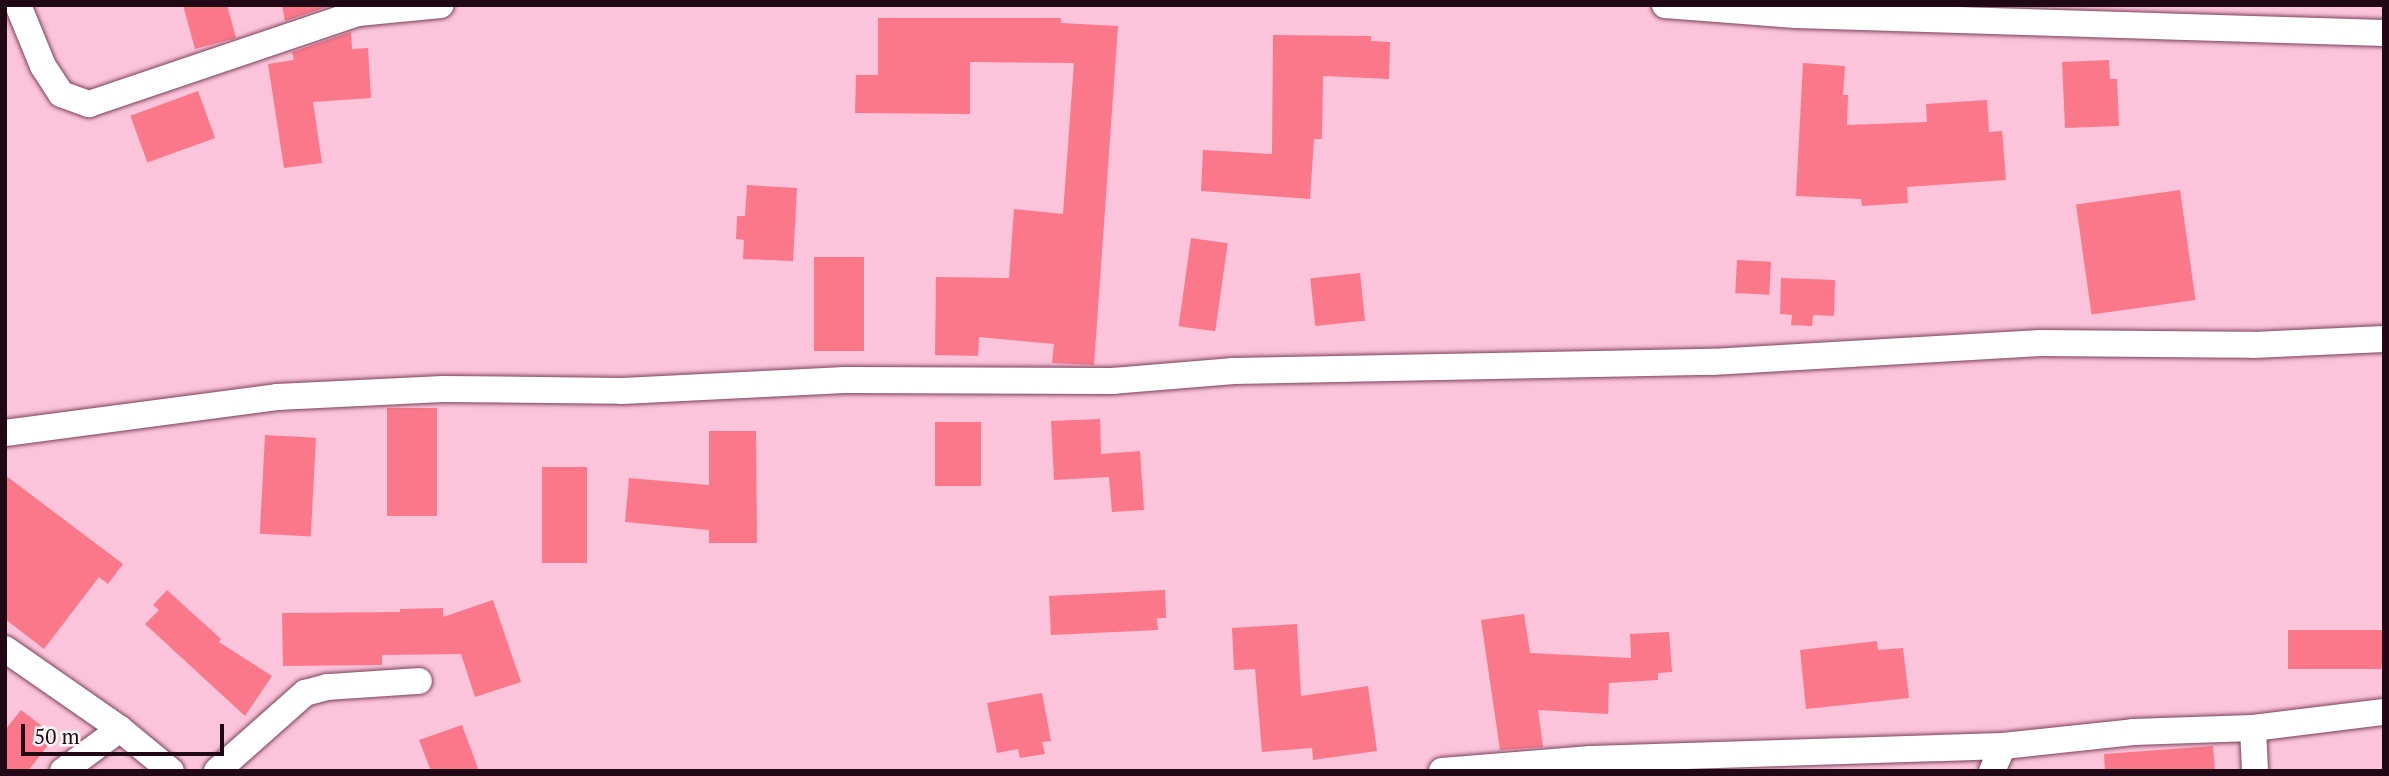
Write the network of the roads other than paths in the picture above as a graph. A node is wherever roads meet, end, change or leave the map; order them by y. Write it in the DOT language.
graph roads {
  1 [pos="18,5"];
  2 [pos="441,5"];
  3 [pos="1665,5"];
  4 [pos="2384,33"];
  5 [pos="2384,339"];
  6 [pos="5,433"];
  7 [pos="5,649"];
  8 [pos="419,681"];
  9 [pos="2384,712"];
  10 [pos="2253,728"];
  11 [pos="120,729"];
  12 [pos="2003,746"];
  13 [pos="1592,765"];
  14 [pos="63,771"];
  15 [pos="170,771"];
  16 [pos="217,771"];
  17 [pos="1442,771"];
  18 [pos="1992,771"];
  19 [pos="2255,771"];
  1 -- 2 [label="street"];
  3 -- 4 [label="street"];
  5 -- 6 [label="street"];
  7 -- 11 [label="street"];
  8 -- 16 [label="street"];
  9 -- 10 [label="street"];
  10 -- 12 [label="street"];
  10 -- 19 [label="street"];
  11 -- 14 [label="street"];
  11 -- 15 [label="street"];
  12 -- 13 [label="street"];
  12 -- 18 [label="street"];
  13 -- 17 [label="street"];
}
